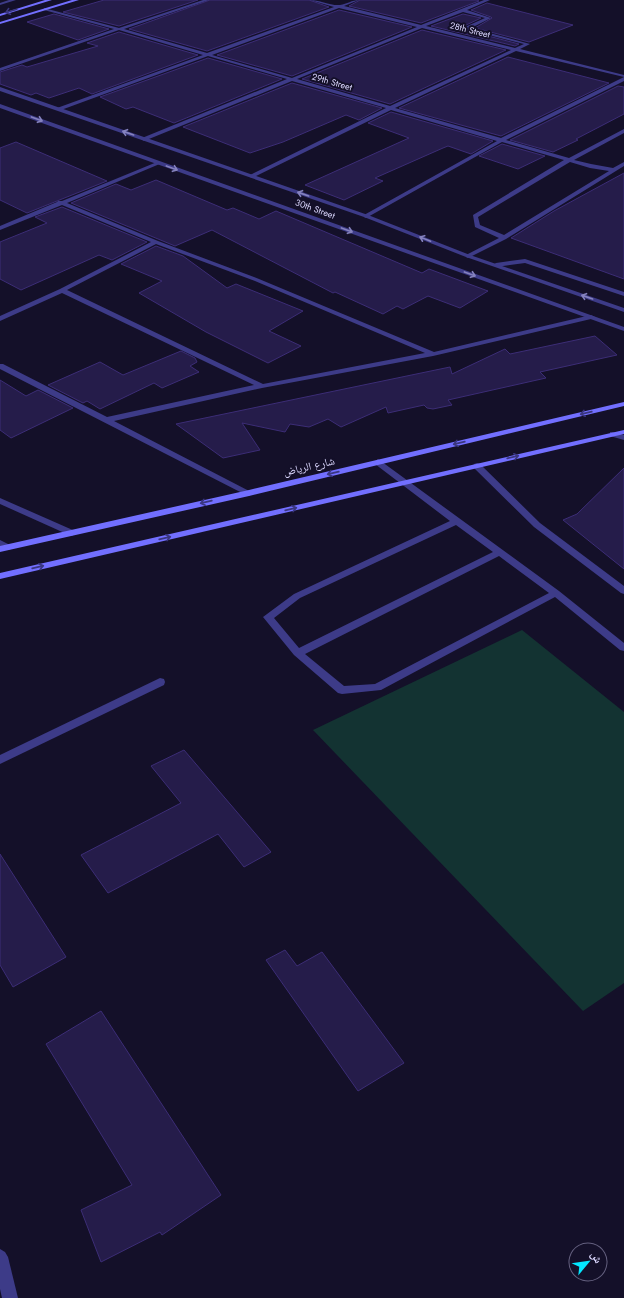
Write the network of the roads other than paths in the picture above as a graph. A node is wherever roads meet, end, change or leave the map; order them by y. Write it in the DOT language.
graph roads {
  1 [pos="14,0"];
  2 [pos="50,0"];
  3 [pos="77,0"];
  4 [pos="208,0"];
  5 [pos="312,0"];
  6 [pos="356,0"];
  7 [pos="488,0"];
  8 [pos="0,4"];
  9 [pos="339,7"];
  10 [pos="46,9"];
  11 [pos="462,10"];
  12 [pos="0,15"];
  13 [pos="0,24"];
  14 [pos="422,27"];
  15 [pos="119,29"];
  16 [pos="515,50"];
  17 [pos="210,55"];
  18 [pos="0,70"];
  19 [pos="624,78"];
  20 [pos="292,79"];
  21 [pos="0,89"];
  22 [pos="0,106"];
  23 [pos="390,108"];
  24 [pos="59,109"];
  25 [pos="624,131"];
  26 [pos="144,139"];
  27 [pos="502,140"];
  28 [pos="569,160"];
  29 [pos="159,163"];
  30 [pos="624,164"];
  31 [pos="614,170"];
  32 [pos="252,176"];
  33 [pos="60,202"];
  34 [pos="366,216"];
  35 [pos="0,228"];
  36 [pos="504,238"];
  37 [pos="156,242"];
  38 [pos="468,256"];
  39 [pos="496,265"];
  40 [pos="62,290"];
  41 [pos="624,294"];
  42 [pos="624,310"];
  43 [pos="591,317"];
  44 [pos="0,319"];
  45 [pos="624,329"];
  46 [pos="433,354"];
  47 [pos="0,366"];
  48 [pos="262,386"];
  49 [pos="624,404"];
  50 [pos="106,420"];
  51 [pos="624,432"];
  52 [pos="613,434"];
  53 [pos="624,438"];
  54 [pos="378,462"];
  55 [pos="477,466"];
  56 [pos="404,483"];
  57 [pos="249,493"];
  58 [pos="0,501"];
  59 [pos="457,521"];
  60 [pos="72,532"];
  61 [pos="3,546"];
  62 [pos="500,552"];
  63 [pos="0,576"];
  64 [pos="624,591"];
  65 [pos="556,593"];
  66 [pos="624,648"];
  67 [pos="298,653"];
  68 [pos="160,682"];
  69 [pos="0,760"];
  70 [pos="0,1257"];
  71 [pos="10,1298"];
  1 -- 8 [label="street"];
  2 -- 12 [label="main road, one-way"];
  3 -- 10 [label="main road"];
  4 -- 15 [label="street"];
  5 -- 9 [label="street, 28th Street"];
  6 -- 9 [label="street"];
  7 -- 11 [label="street"];
  9 -- 14 [label="street, 28th Street"];
  9 -- 17 [label="street"];
  10 -- 13 [label="main road"];
  10 -- 15 [label="street, 29th Street"];
  11 -- 14 [label="street"];
  11 -- 16 [label="street"];
  14 -- 16 [label="street, 28th Street"];
  14 -- 20 [label="street"];
  15 -- 17 [label="street, 29th Street"];
  15 -- 18 [label="street"];
  16 -- 19 [label="street, 28th Street"];
  16 -- 23 [label="street"];
  17 -- 20 [label="street, 29th Street"];
  17 -- 24 [label="street"];
  19 -- 27 [label="street"];
  20 -- 23 [label="street, 29th Street"];
  20 -- 26 [label="street"];
  21 -- 24 [label="street, 30th Street"];
  22 -- 29 [label="street, 30th Street, one-way"];
  23 -- 27 [label="street, 29th Street"];
  23 -- 32 [label="street"];
  26 -- 24 [label="street, 30th Street, one-way"];
  25 -- 28 [label="street"];
  26 -- 32 [label="street, 30th Street"];
  27 -- 28 [label="street, 29th Street"];
  27 -- 34 [label="street"];
  28 -- 31 [label="street, 29th Street"];
  28 -- 36 [label="street"];
  29 -- 33 [label="street"];
  29 -- 43 [label="street, 30th Street, one-way"];
  30 -- 31 [label="street"];
  31 -- 36 [label="street"];
  34 -- 32 [label="street, 30th Street, one-way"];
  33 -- 35 [label="street"];
  33 -- 37 [label="street"];
  38 -- 34 [label="street, 30th Street, one-way"];
  36 -- 38 [label="street"];
  37 -- 40 [label="street"];
  37 -- 46 [label="street"];
  38 -- 39 [label="street, 30th Street"];
  39 -- 41 [label="street"];
  42 -- 39 [label="street, 30th Street, one-way"];
  40 -- 44 [label="street"];
  40 -- 48 [label="street"];
  43 -- 45 [label="street, 30th Street"];
  43 -- 46 [label="street"];
  46 -- 48 [label="street"];
  47 -- 50 [label="street"];
  48 -- 50 [label="street"];
  49 -- 54 [label="main road, شارع الرياض, one-way"];
  50 -- 57 [label="street"];
  51 -- 52 [label="main road"];
  52 -- 53 [label="street"];
  55 -- 52 [label="main road, one-way"];
  54 -- 56 [label="street"];
  54 -- 57 [label="main road, شارع الرياض, one-way"];
  55 -- 56 [label="main road"];
  55 -- 64 [label="street"];
  56 -- 59 [label="street"];
  63 -- 56 [label="main road, one-way"];
  57 -- 60 [label="main road, شارع الرياض, one-way"];
  58 -- 60 [label="street"];
  59 -- 62 [label="street"];
  59 -- 67 [label="street"];
  60 -- 61 [label="main road, شارع الرياض"];
  62 -- 65 [label="street"];
  62 -- 67 [label="street"];
  65 -- 66 [label="street"];
  65 -- 67 [label="street"];
  68 -- 69 [label="street"];
  70 -- 71 [label="street"];
}
